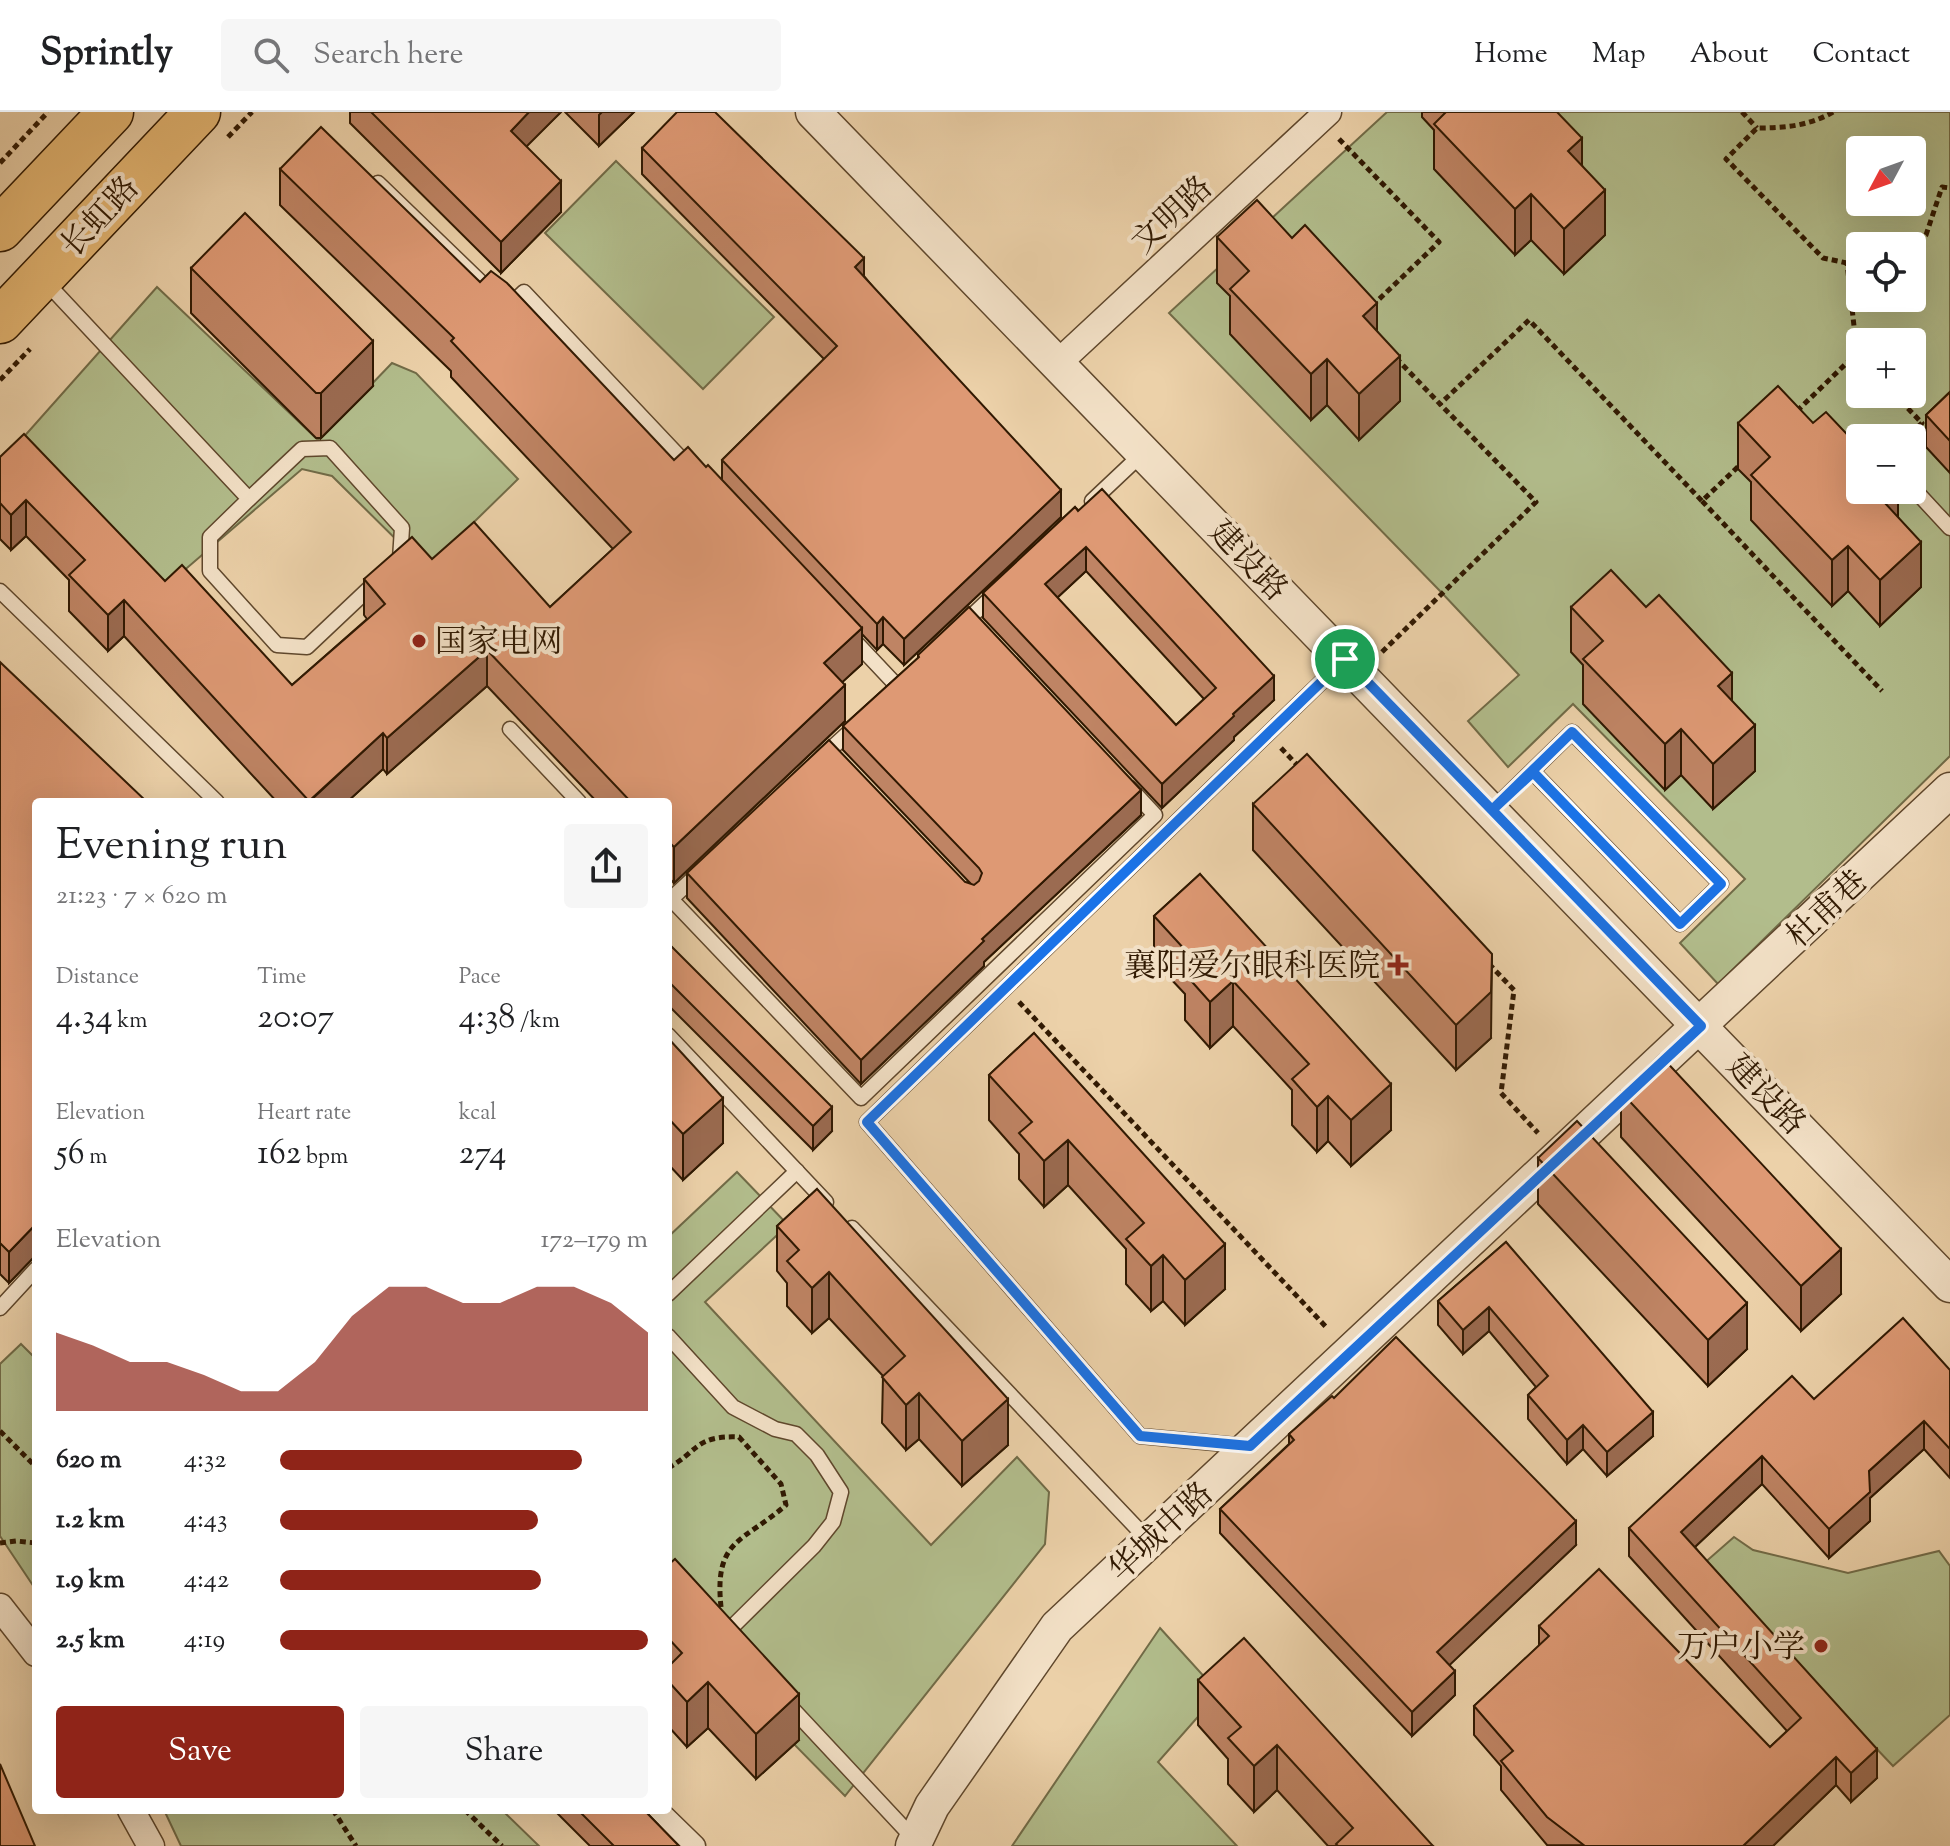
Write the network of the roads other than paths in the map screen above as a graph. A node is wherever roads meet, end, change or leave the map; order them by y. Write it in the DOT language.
graph roads {
  1 [pos="198,112"];
  2 [pos="813,112"];
  3 [pos="105,114"];
  4 [pos="1324,116"];
  5 [pos="378,183"];
  6 [pos="0,229"];
  7 [pos="41,277"];
  8 [pos="0,321"];
  9 [pos="1058,363"];
  10 [pos="1144,452"];
  11 [pos="700,478"];
  12 [pos="249,499"];
  13 [pos="1926,502"];
  14 [pos="1079,514"];
  15 [pos="1950,528"];
  16 [pos="1003,587"];
  17 [pos="0,591"];
  18 [pos="970,618"];
  19 [pos="843,629"];
  20 [pos="981,630"];
  21 [pos="949,638"];
  22 [pos="1352,666"];
  23 [pos="899,686"];
  24 [pos="872,711"];
  25 [pos="510,729"];
  26 [pos="830,751"];
  27 [pos="841,762"];
  28 [pos="807,772"];
  29 [pos="1533,772"];
  30 [pos="1122,780"];
  31 [pos="1950,790"];
  32 [pos="213,798"];
  33 [pos="575,798"];
  34 [pos="1492,810"];
  35 [pos="705,867"];
  36 [pos="672,895"];
  37 [pos="672,901"];
  38 [pos="1701,1026"];
  39 [pos="672,1039"];
  40 [pos="797,1171"];
  41 [pos="32,1273"];
  42 [pos="1950,1285"];
  43 [pos="672,1290"];
  44 [pos="0,1308"];
  45 [pos="672,1340"];
  46 [pos="1250,1446"];
  47 [pos="1149,1541"];
  48 [pos="0,1607"];
  49 [pos="724,1636"];
  50 [pos="32,1648"];
  51 [pos="777,1693"];
  52 [pos="133,1814"];
  53 [pos="662,1814"];
  54 [pos="916,1844"];
  55 [pos="151,1846"];
  56 [pos="695,1846"];
  1 -- 7 [label="highway, 长虹路"];
  2 -- 9 [label="street, 建设路"];
  3 -- 6 [label="highway, 长虹路"];
  4 -- 9 [label="street, 文明路"];
  5 -- 11 [label="lane"];
  7 -- 8 [label="highway, 长虹路"];
  7 -- 12 [label="lane"];
  9 -- 10 [label="street, 建设路"];
  10 -- 14 [label="lane"];
  10 -- 22 [label="street, 建设路"];
  12 -- 12 [label="lane"];
  13 -- 15 [label="lane"];
  16 -- 18 [label="lane"];
  17 -- 32 [label="lane"];
  18 -- 20 [label="lane"];
  18 -- 21 [label="lane"];
  19 -- 23 [label="lane"];
  22 -- 34 [label="street, 建设路"];
  22 -- 46 [label="lane"];
  24 -- 26 [label="lane"];
  25 -- 33 [label="lane"];
  26 -- 27 [label="lane"];
  26 -- 28 [label="lane"];
  29 -- 29 [label="lane"];
  29 -- 34 [label="lane"];
  30 -- 37 [label="lane"];
  31 -- 38 [label="street, 杜甫巷"];
  34 -- 38 [label="street, 建设路"];
  35 -- 36 [label="lane"];
  38 -- 42 [label="street, 建设路"];
  38 -- 46 [label="street, 华城中路"];
  39 -- 40 [label="lane"];
  40 -- 43 [label="lane"];
  40 -- 47 [label="lane"];
  41 -- 44 [label="lane"];
  45 -- 49 [label="lane"];
  46 -- 47 [label="street, 华城中路"];
  47 -- 54 [label="street, 华城中路"];
  48 -- 50 [label="street"];
  51 -- 54 [label="lane"];
  52 -- 55 [label="street"];
  53 -- 56 [label="street"];
}
